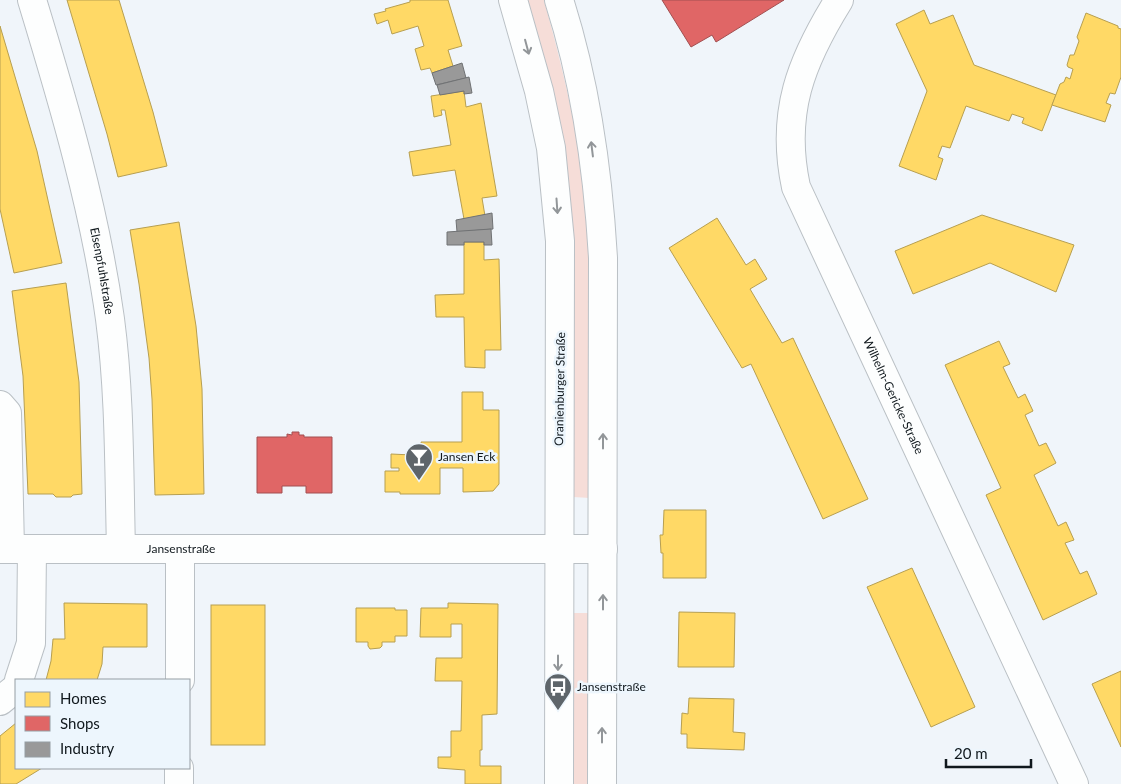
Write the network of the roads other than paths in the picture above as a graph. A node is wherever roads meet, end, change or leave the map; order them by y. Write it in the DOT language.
graph roads {
  1 [pos="32,0"];
  2 [pos="513,0"];
  3 [pos="559,0"];
  4 [pos="839,0"];
  5 [pos="0,405"];
  6 [pos="14,549"];
  7 [pos="121,549"];
  8 [pos="180,549"];
  9 [pos="558,549"];
  10 [pos="603,549"];
  11 [pos="19,679"];
  12 [pos="180,679"];
  13 [pos="15,689"];
  14 [pos="0,701"];
  15 [pos="179,769"];
  16 [pos="179,784"];
  17 [pos="558,784"];
  18 [pos="602,784"];
  19 [pos="1074,784"];
  1 -- 7 [label="street, Elsenpfuhlstraße"];
  2 -- 9 [label="street, Oranienburger Straße, one-way"];
  10 -- 3 [label="street, one-way"];
  4 -- 19 [label="street, Wilhelm-Gericke-Straße"];
  5 -- 6 [label="street"];
  6 -- 7 [label="street, Jansenstraße"];
  6 -- 11 [label="street"];
  7 -- 8 [label="street, Jansenstraße"];
  8 -- 9 [label="street, Jansenstraße"];
  8 -- 12 [label="street"];
  9 -- 10 [label="street, Jansenstraße"];
  9 -- 17 [label="street, Oranienburger Straße, one-way"];
  18 -- 10 [label="street, one-way"];
  13 -- 14 [label="street"];
  15 -- 16 [label="street"];
}
